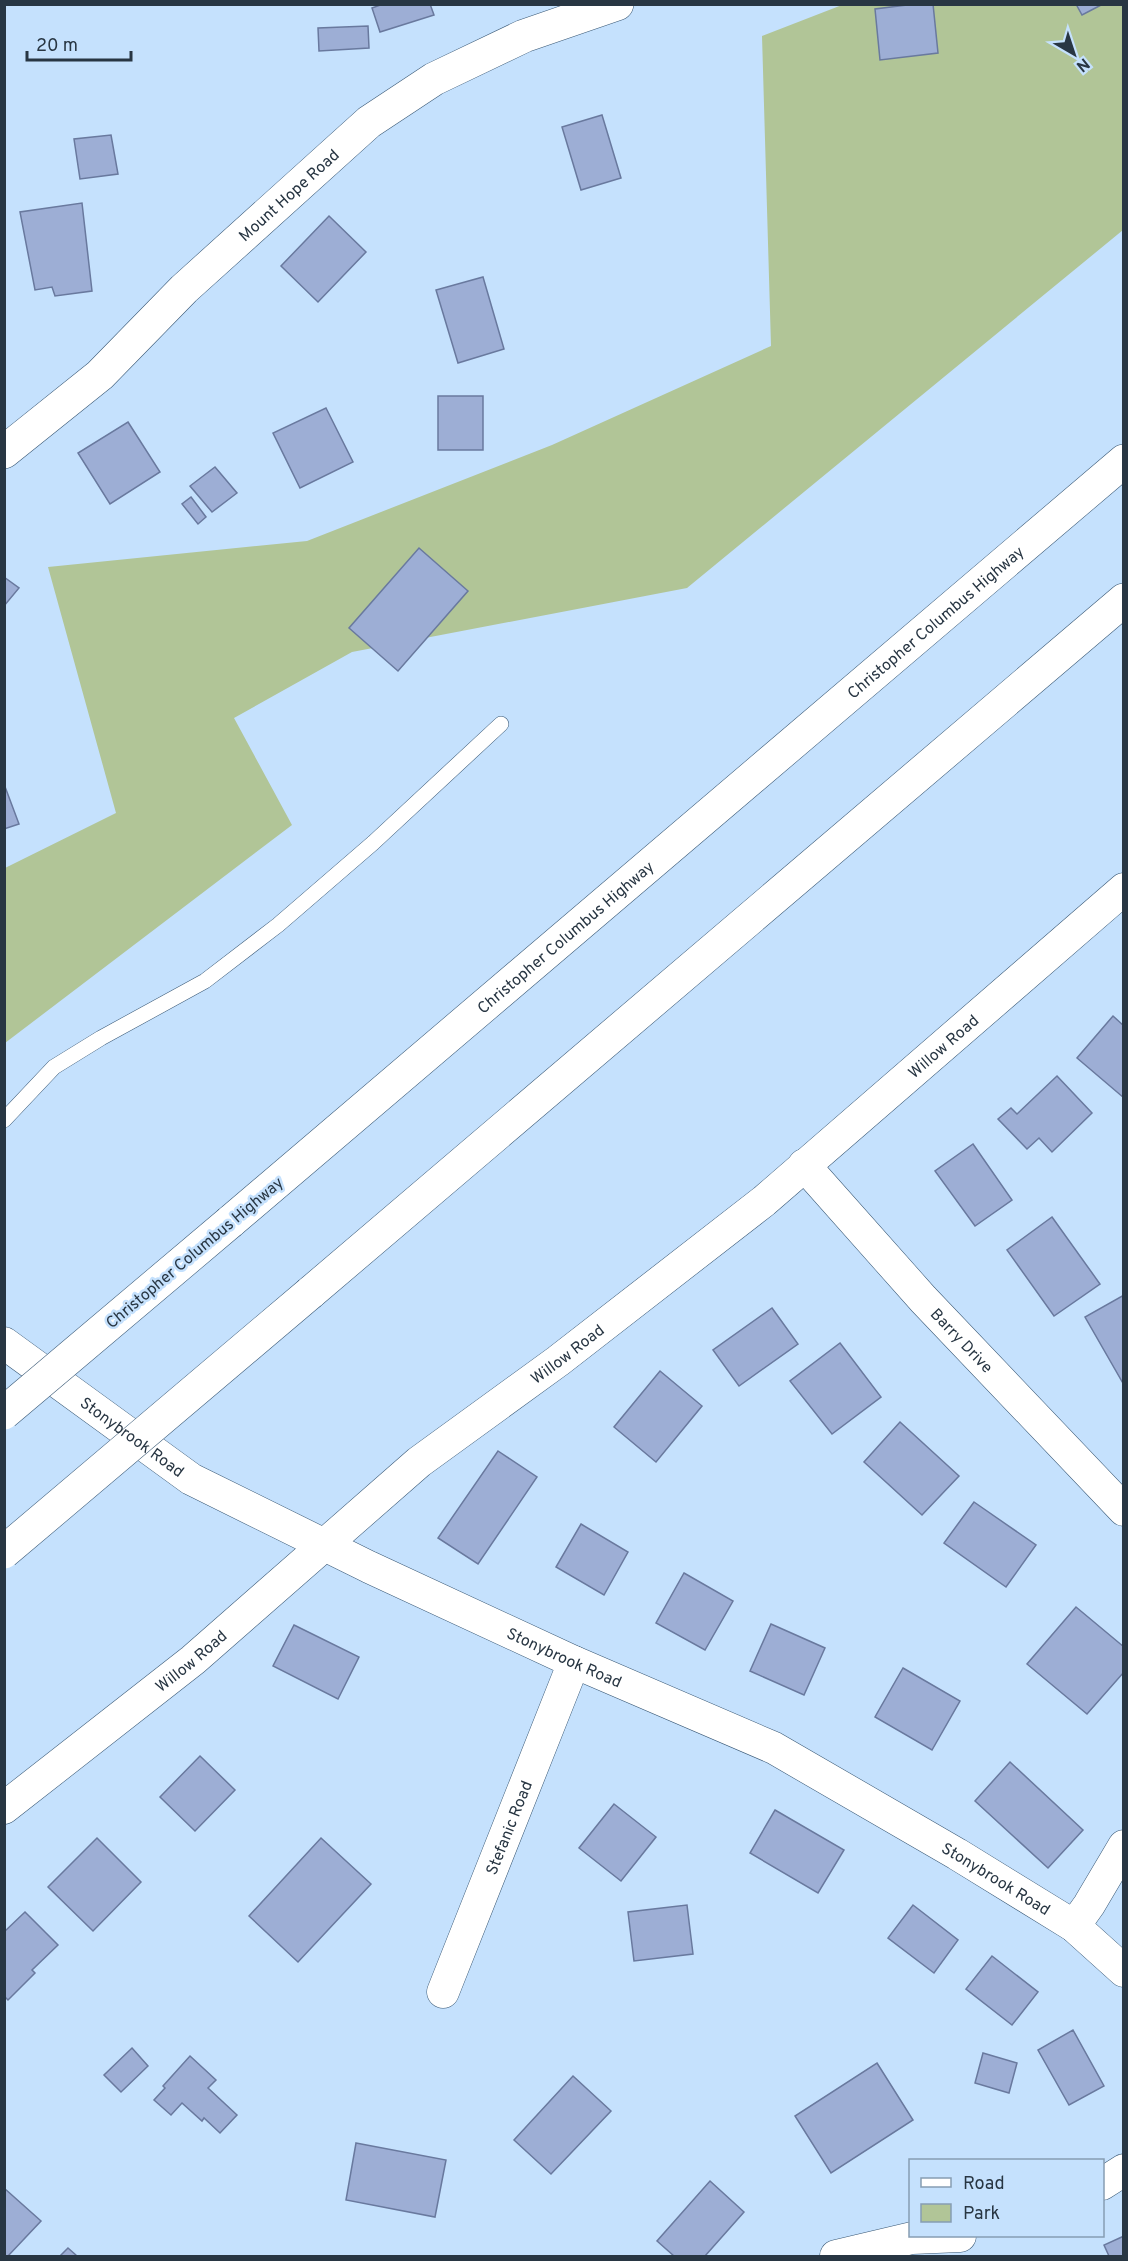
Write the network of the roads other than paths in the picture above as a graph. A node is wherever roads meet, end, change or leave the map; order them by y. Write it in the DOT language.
graph roads {
  1 [pos="617,4"];
  2 [pos="4,452"];
  3 [pos="1124,461"];
  4 [pos="1124,600"];
  5 [pos="501,724"];
  6 [pos="1124,889"];
  7 [pos="4,1120"];
  8 [pos="804,1165"];
  9 [pos="4,1343"];
  10 [pos="4,1413"];
  11 [pos="1124,1509"];
  12 [pos="325,1545"];
  13 [pos="4,1552"];
  14 [pos="574,1662"];
  15 [pos="4,1808"];
  16 [pos="1124,1846"];
  17 [pos="1074,1926"];
  18 [pos="1124,1971"];
  19 [pos="443,1992"];
  20 [pos="1124,2170"];
  21 [pos="1104,2183"];
  22 [pos="928,2237"];
  23 [pos="836,2256"];
  1 -- 2 [label="main road, Mount Hope Road"];
  3 -- 10 [label="main road, Christopher Columbus Highway, bridge"];
  4 -- 13 [label="main road, bridge"];
  5 -- 7 [label="lane"];
  6 -- 8 [label="street, Willow Road"];
  8 -- 11 [label="street, Barry Drive"];
  8 -- 12 [label="street, Willow Road"];
  9 -- 12 [label="street, Stonybrook Road"];
  12 -- 14 [label="street, Stonybrook Road"];
  12 -- 15 [label="street, Willow Road"];
  14 -- 17 [label="street, Stonybrook Road"];
  14 -- 19 [label="street, Stefanic Road"];
  16 -- 17 [label="street"];
  17 -- 18 [label="street, Stonybrook Road"];
  20 -- 21 [label="street"];
  22 -- 23 [label="street"];
}
